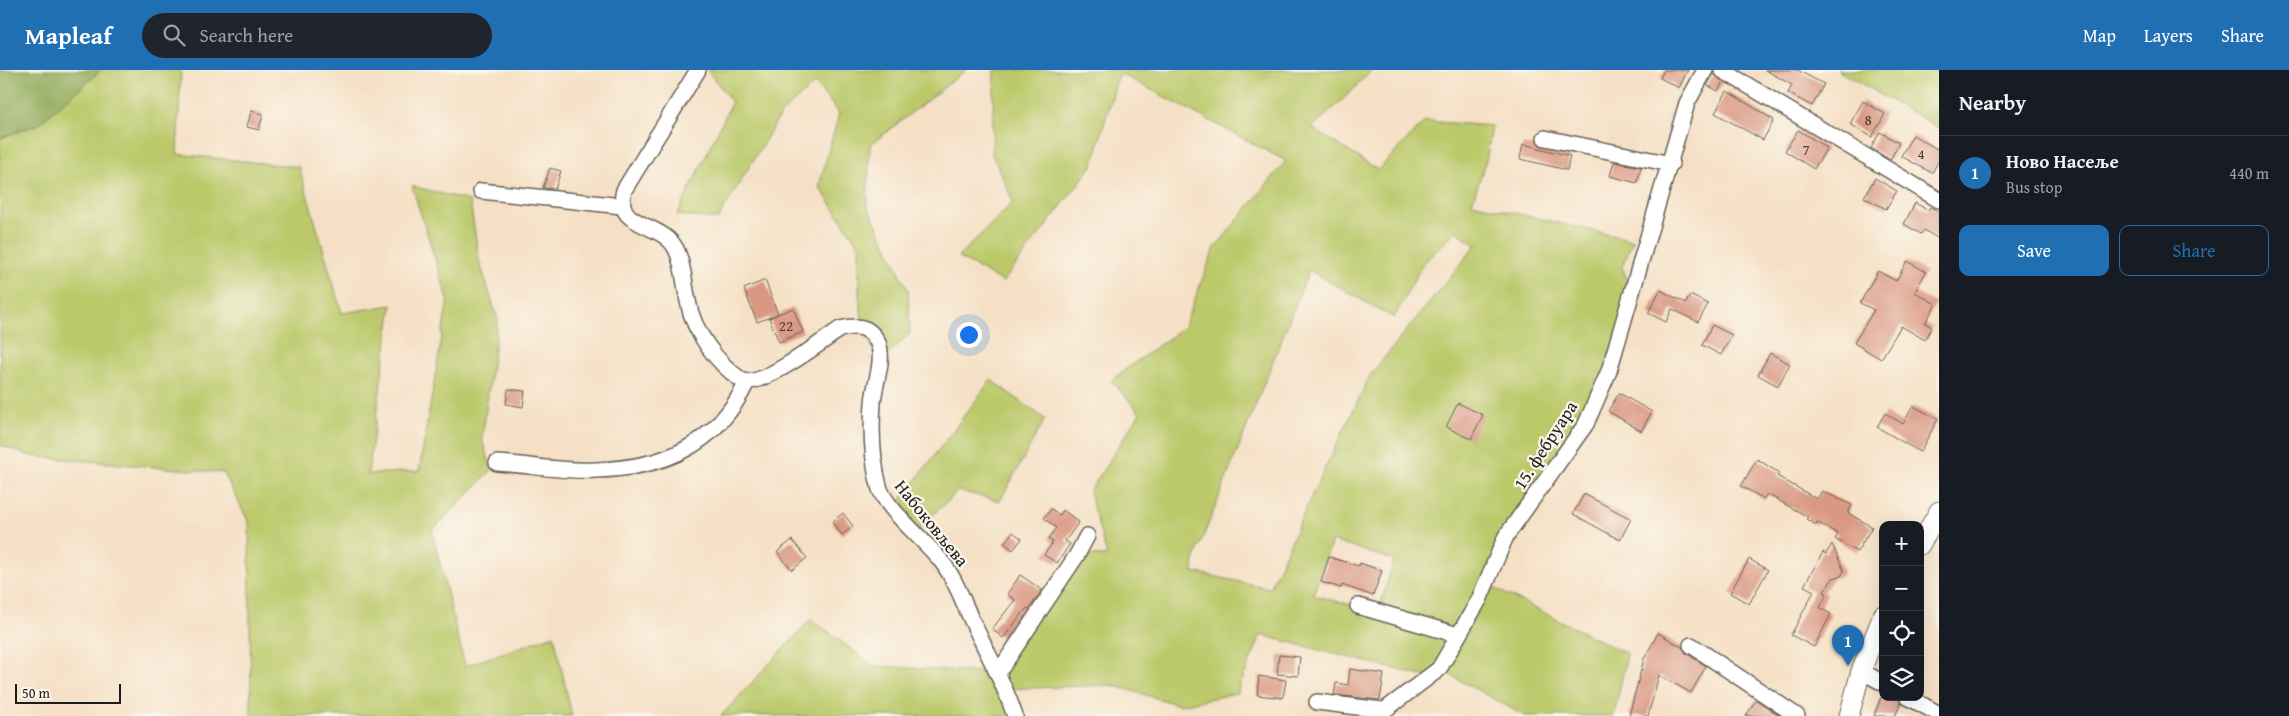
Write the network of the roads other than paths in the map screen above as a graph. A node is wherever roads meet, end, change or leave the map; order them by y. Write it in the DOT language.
graph roads {
  1 [pos="698,70"];
  2 [pos="1705,70"];
  3 [pos="1722,70"];
  4 [pos="1545,138"];
  5 [pos="1671,164"];
  6 [pos="481,191"];
  7 [pos="1939,200"];
  8 [pos="622,206"];
  9 [pos="747,382"];
  10 [pos="497,463"];
  11 [pos="1939,511"];
  12 [pos="1087,536"];
  13 [pos="1924,538"];
  14 [pos="1358,606"];
  15 [pos="1879,625"];
  16 [pos="1458,635"];
  17 [pos="1691,645"];
  18 [pos="1861,671"];
  19 [pos="998,674"];
  20 [pos="1879,681"];
  21 [pos="1915,701"];
  22 [pos="1317,702"];
  23 [pos="1379,713"];
  24 [pos="1939,714"];
  25 [pos="1015,716"];
  26 [pos="1797,716"];
  27 [pos="1849,716"];
  1 -- 8 [label="street"];
  2 -- 5 [label="street, 15. фебруара"];
  3 -- 7 [label="street"];
  4 -- 5 [label="street"];
  5 -- 16 [label="street, 15. фебруара"];
  6 -- 8 [label="street"];
  8 -- 9 [label="street"];
  9 -- 10 [label="street"];
  9 -- 19 [label="street, Набоковљева"];
  11 -- 13 [label="main road"];
  12 -- 19 [label="street"];
  14 -- 16 [label="street"];
  15 -- 18 [label="main road"];
  16 -- 23 [label="street, 15. фебруара"];
  17 -- 26 [label="street"];
  18 -- 20 [label="street"];
  18 -- 27 [label="main road"];
  19 -- 25 [label="street, Набоковљева"];
  21 -- 24 [label="street"];
  22 -- 23 [label="street"];
}
